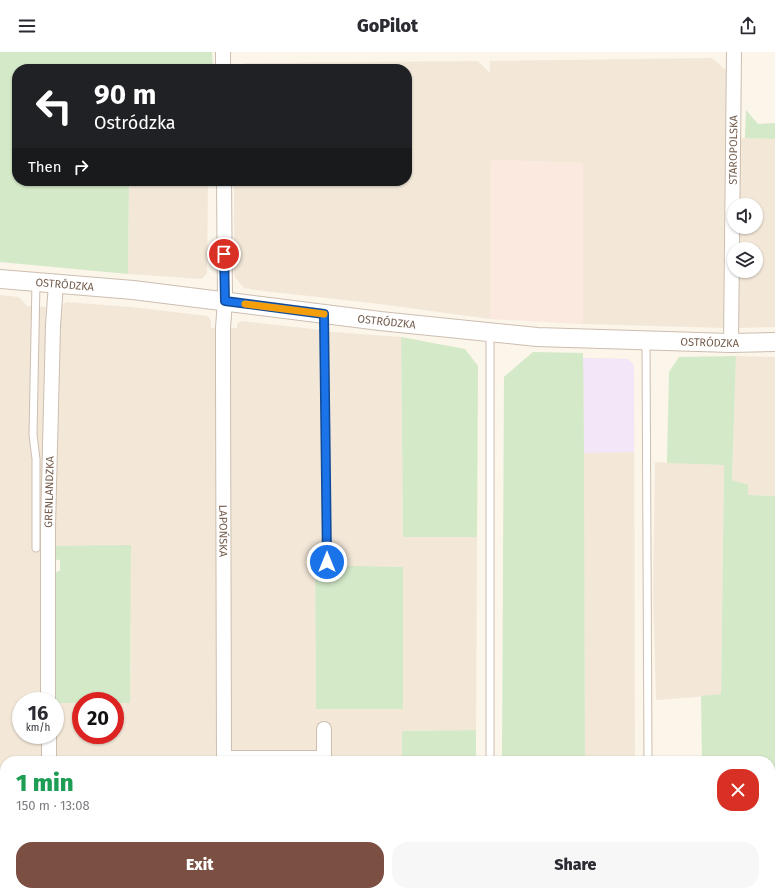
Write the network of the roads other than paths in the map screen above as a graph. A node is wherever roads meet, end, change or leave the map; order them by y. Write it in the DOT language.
graph roads {
  1 [pos="223,52"];
  2 [pos="734,52"];
  3 [pos="223,64"];
  4 [pos="224,186"];
  5 [pos="0,279"];
  6 [pos="36,282"];
  7 [pos="56,283"];
  8 [pos="225,301"];
  9 [pos="324,314"];
  10 [pos="490,332"];
  11 [pos="646,341"];
  12 [pos="775,342"];
  13 [pos="732,343"];
  14 [pos="36,548"];
  15 [pos="327,562"];
  16 [pos="48,692"];
  17 [pos="324,729"];
  18 [pos="49,744"];
  19 [pos="49,756"];
  20 [pos="224,756"];
  21 [pos="324,756"];
  22 [pos="490,756"];
  23 [pos="648,756"];
  1 -- 3 [label="street"];
  2 -- 13 [label="street, STAROPOLSKA"];
  4 -- 8 [label="street, LAPOŃSKA"];
  5 -- 6 [label="street, OSTRÓDZKA"];
  6 -- 7 [label="street, OSTRÓDZKA"];
  6 -- 14 [label="lane"];
  7 -- 8 [label="street, OSTRÓDZKA"];
  7 -- 16 [label="street, GRENLANDZKA"];
  8 -- 9 [label="street, OSTRÓDZKA"];
  8 -- 20 [label="street, LAPOŃSKA"];
  9 -- 10 [label="street, OSTRÓDZKA"];
  9 -- 15 [label="lane"];
  10 -- 11 [label="street, OSTRÓDZKA"];
  10 -- 22 [label="lane"];
  11 -- 13 [label="street, OSTRÓDZKA"];
  11 -- 23 [label="lane"];
  12 -- 13 [label="street, OSTRÓDZKA"];
  17 -- 21 [label="street"];
  18 -- 19 [label="street"];
}
